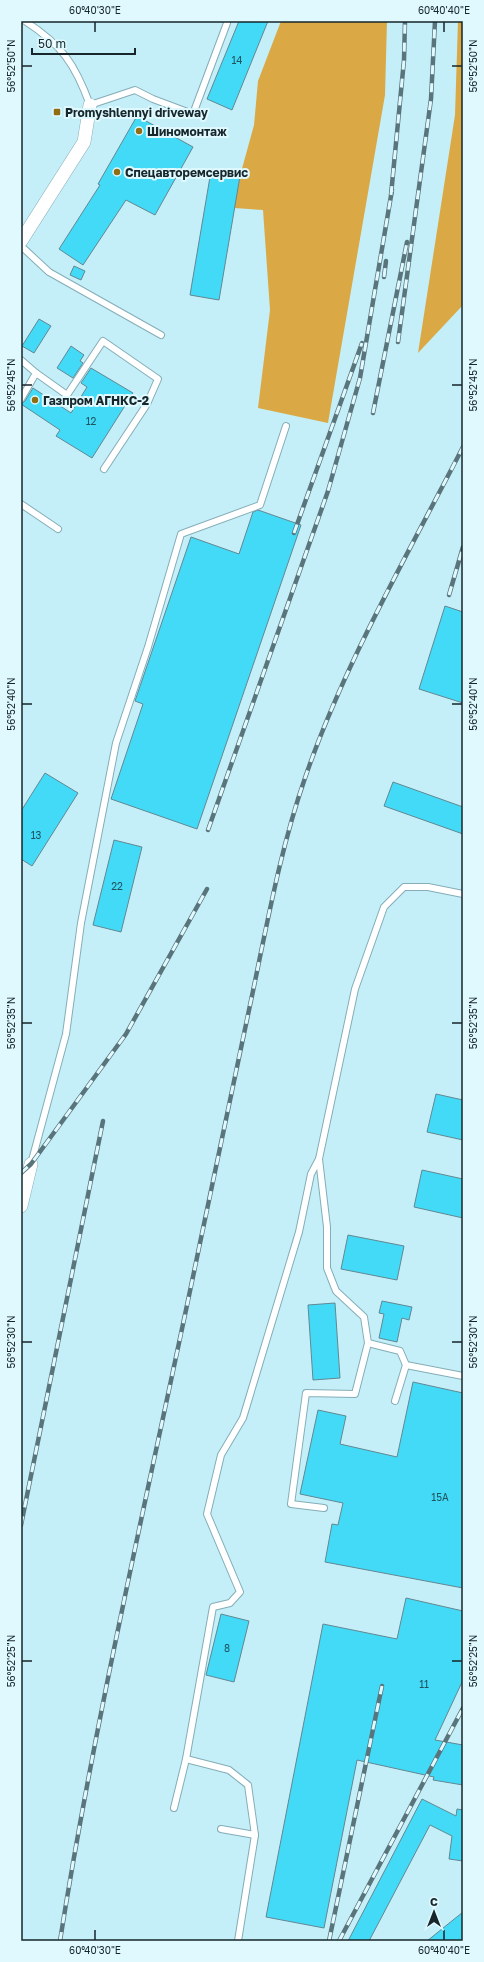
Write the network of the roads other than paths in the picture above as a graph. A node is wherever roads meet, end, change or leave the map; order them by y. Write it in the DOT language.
graph roads {
  1 [pos="25,21"];
  2 [pos="227,23"];
  3 [pos="90,105"];
  4 [pos="21,240"];
  5 [pos="21,246"];
  6 [pos="161,335"];
  7 [pos="21,360"];
  8 [pos="36,373"];
  9 [pos="21,399"];
  10 [pos="286,426"];
  11 [pos="104,469"];
  12 [pos="21,504"];
  13 [pos="58,529"];
  14 [pos="463,894"];
  15 [pos="319,1159"];
  16 [pos="31,1164"];
  17 [pos="21,1206"];
  18 [pos="368,1343"];
  19 [pos="406,1365"];
  20 [pos="463,1376"];
  21 [pos="395,1401"];
  22 [pos="324,1508"];
  23 [pos="186,1759"];
  24 [pos="174,1808"];
  25 [pos="221,1830"];
  26 [pos="255,1835"];
  27 [pos="238,1941"];
  1 -- 3 [label="lane"];
  2 -- 3 [label="lane"];
  3 -- 4 [label="street"];
  5 -- 6 [label="lane"];
  7 -- 8 [label="lane"];
  8 -- 9 [label="lane"];
  8 -- 11 [label="lane"];
  10 -- 16 [label="lane"];
  12 -- 13 [label="lane"];
  14 -- 15 [label="lane"];
  15 -- 18 [label="lane"];
  15 -- 23 [label="lane"];
  16 -- 17 [label="street"];
  18 -- 19 [label="lane"];
  18 -- 22 [label="lane"];
  19 -- 20 [label="lane"];
  19 -- 21 [label="lane"];
  23 -- 24 [label="lane"];
  23 -- 26 [label="lane"];
  25 -- 26 [label="lane"];
  26 -- 27 [label="lane"];
}
